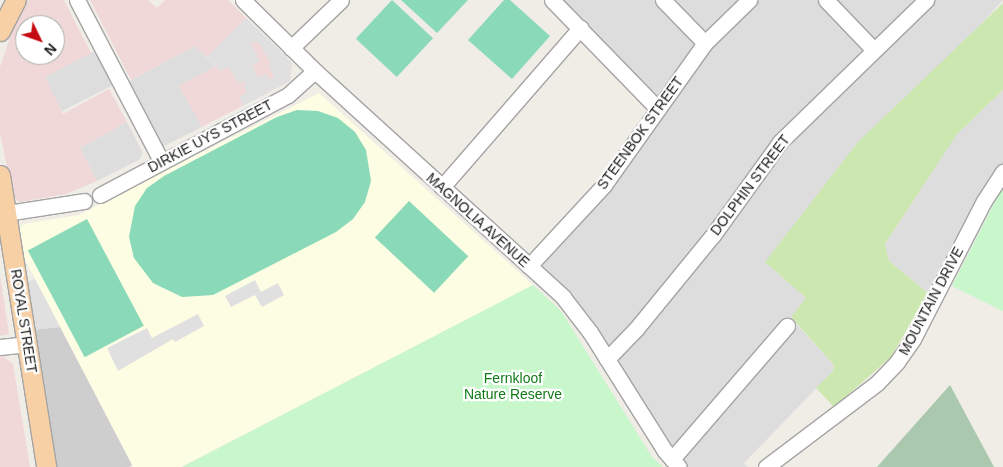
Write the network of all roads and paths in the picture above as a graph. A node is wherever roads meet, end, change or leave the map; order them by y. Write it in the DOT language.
graph roads {
  1 [pos="7,0"];
  2 [pos="16,0"];
  3 [pos="77,0"];
  4 [pos="242,0"];
  5 [pos="341,0"];
  6 [pos="552,0"];
  7 [pos="663,0"];
  8 [pos="750,0"];
  9 [pos="826,0"];
  10 [pos="926,0"];
  11 [pos="0,11"];
  12 [pos="580,28"];
  13 [pos="0,31"];
  14 [pos="705,44"];
  15 [pos="291,48"];
  16 [pos="874,50"];
  17 [pos="315,71"];
  18 [pos="658,109"];
  19 [pos="161,161"];
  20 [pos="1003,172"];
  21 [pos="0,175"];
  22 [pos="442,187"];
  23 [pos="3,214"];
  24 [pos="0,237"];
  25 [pos="529,266"];
  26 [pos="787,326"];
  27 [pos="15,346"];
  28 [pos="607,359"];
  29 [pos="675,463"];
  30 [pos="40,467"];
  31 [pos="46,467"];
  32 [pos="766,467"];
  1 -- 11 [label="main road"];
  2 -- 13 [label="main road"];
  3 -- 19 [label="street"];
  4 -- 15 [label="street, MAGNOLIA AVENUE"];
  5 -- 15 [label="street"];
  6 -- 12 [label="street"];
  7 -- 14 [label="street"];
  8 -- 14 [label="street, STEENBOK STREET"];
  9 -- 16 [label="street"];
  10 -- 16 [label="street, DOLPHIN STREET"];
  12 -- 18 [label="street"];
  12 -- 22 [label="street"];
  14 -- 18 [label="street, STEENBOK STREET"];
  15 -- 17 [label="street, MAGNOLIA AVENUE"];
  16 -- 28 [label="street, DOLPHIN STREET"];
  17 -- 19 [label="street, DIRKIE UYS STREET"];
  17 -- 22 [label="street, MAGNOLIA AVENUE"];
  18 -- 25 [label="street, STEENBOK STREET"];
  19 -- 23 [label="street, DIRKIE UYS STREET"];
  20 -- 32 [label="street, MOUNTAIN DRIVE"];
  21 -- 23 [label="main road, ROYAL STREET"];
  22 -- 25 [label="street, MAGNOLIA AVENUE"];
  23 -- 27 [label="main road, ROYAL STREET"];
  24 -- 27 [label="main road, ROYAL STREET"];
  25 -- 28 [label="street, MAGNOLIA AVENUE"];
  26 -- 29 [label="street"];
  27 -- 30 [label="main road, ROYAL STREET"];
  27 -- 31 [label="main road, ROYAL STREET"];
  28 -- 29 [label="street, MAGNOLIA AVENUE"];
}
